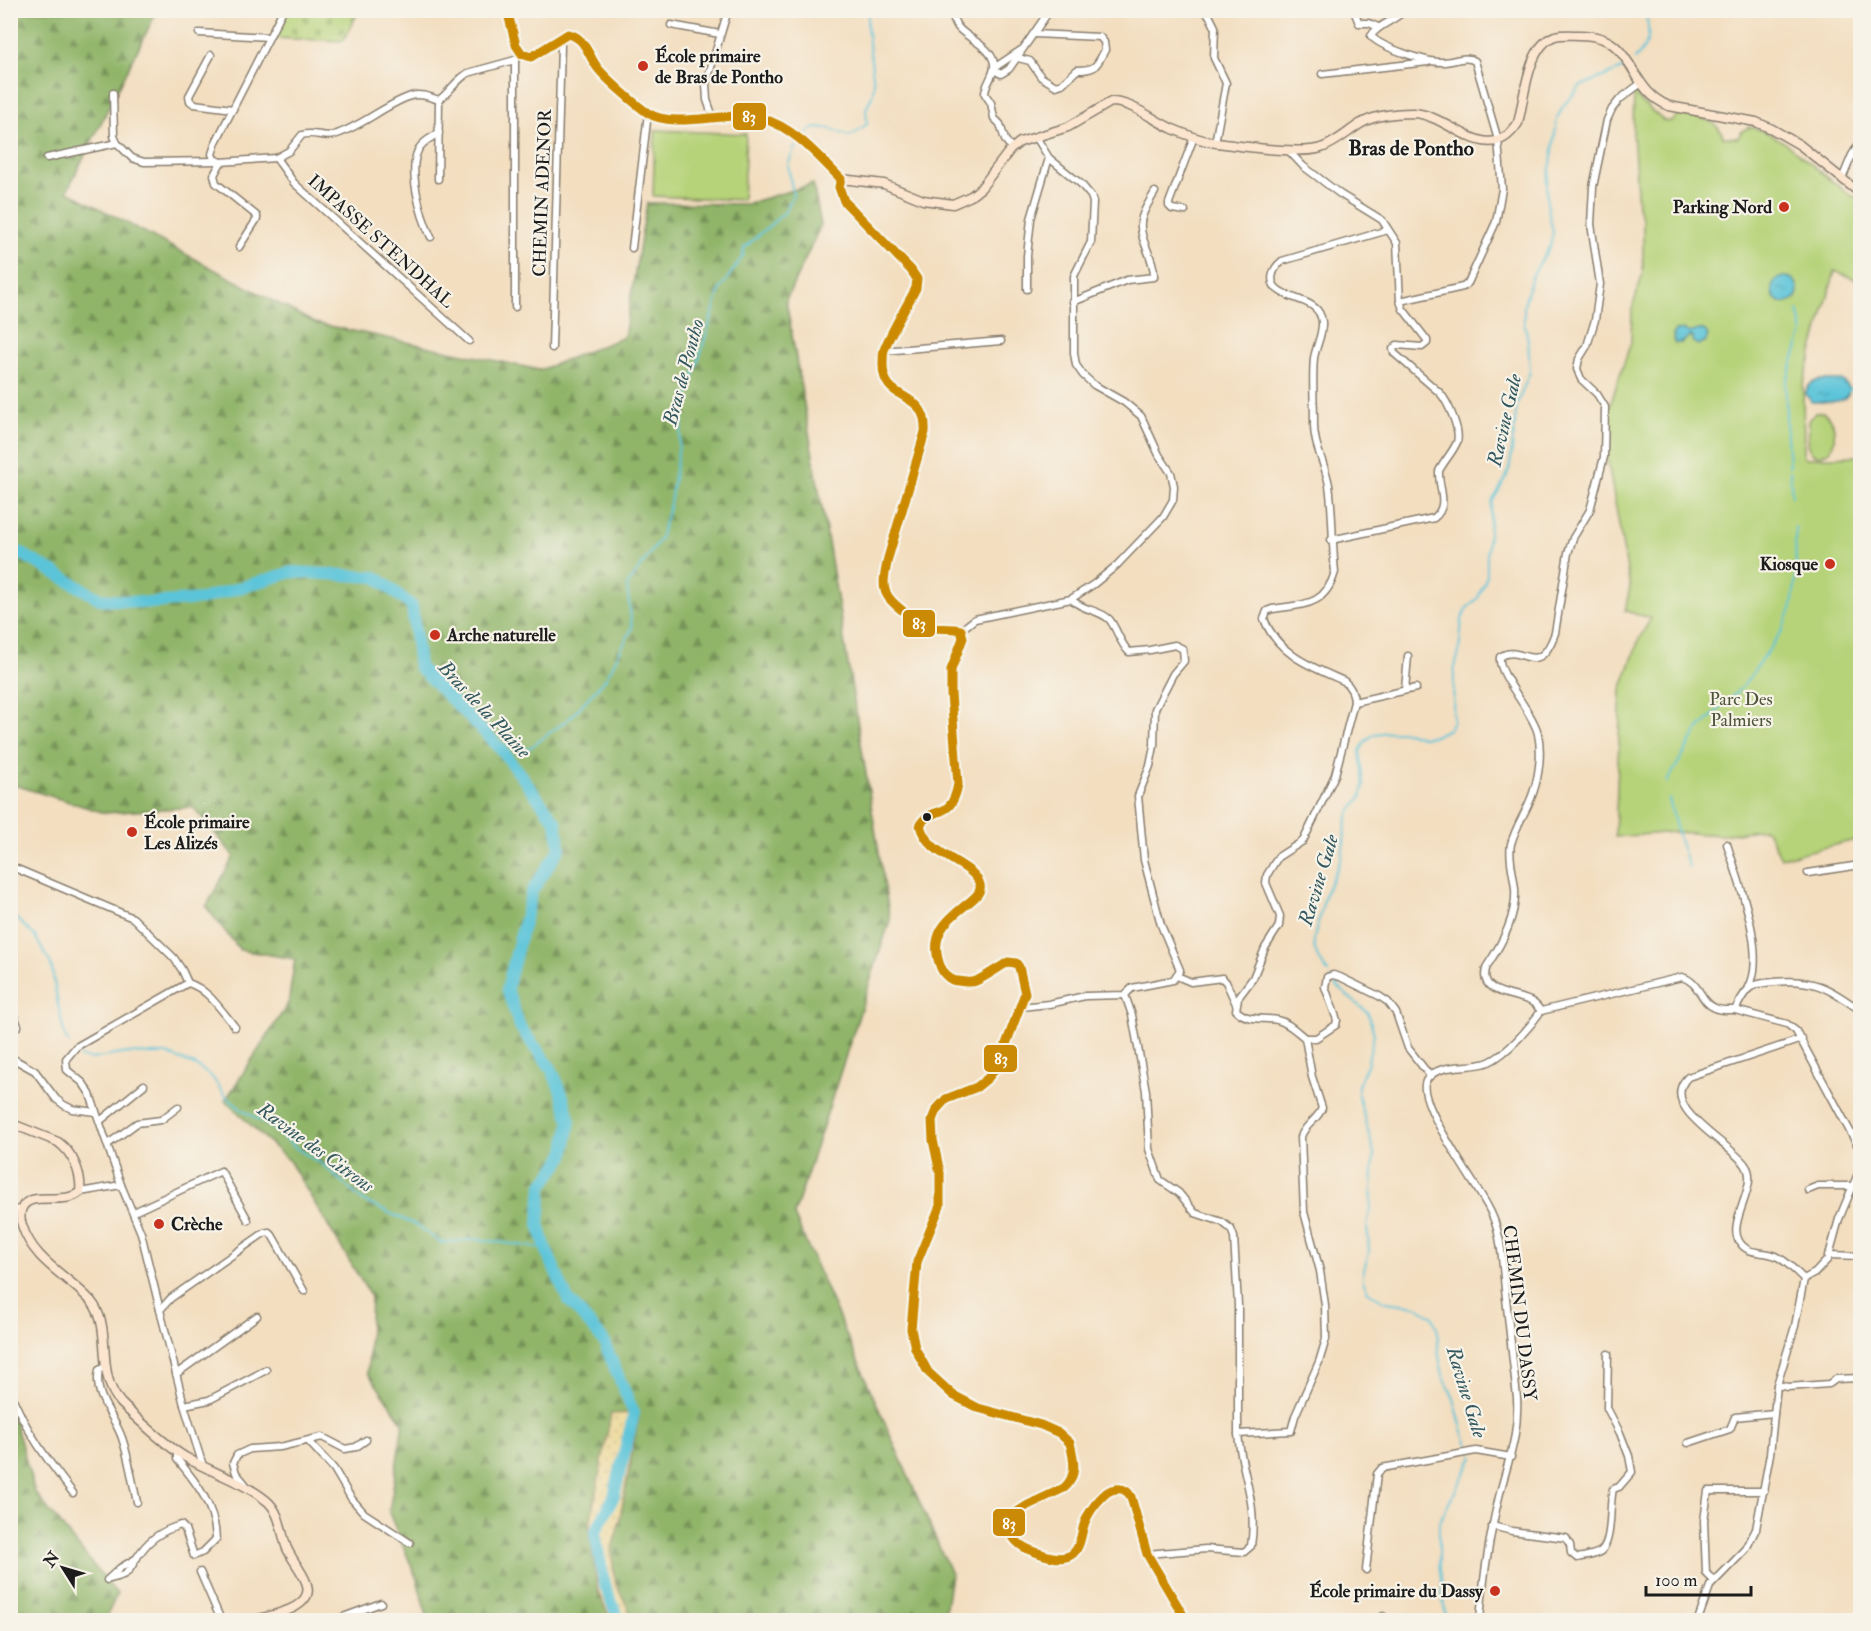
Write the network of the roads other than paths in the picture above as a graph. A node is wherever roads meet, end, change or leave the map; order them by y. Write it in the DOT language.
graph roads {
  1 [pos="283,10"];
  2 [pos="507,10"];
  3 [pos="728,10"];
  4 [pos="954,10"];
  5 [pos="1050,10"];
  6 [pos="1204,10"];
  7 [pos="1354,10"];
  8 [pos="1405,10"];
  9 [pos="671,25"];
  10 [pos="1378,27"];
  11 [pos="199,33"];
  12 [pos="720,34"];
  13 [pos="1034,34"];
  14 [pos="269,37"];
  15 [pos="559,40"];
  16 [pos="1024,48"];
  17 [pos="211,55"];
  18 [pos="518,57"];
  19 [pos="1018,58"];
  20 [pos="1432,61"];
  21 [pos="994,69"];
  22 [pos="1322,74"];
  23 [pos="1640,84"];
  24 [pos="113,93"];
  25 [pos="439,100"];
  26 [pos="233,109"];
  27 [pos="648,113"];
  28 [pos="713,117"];
  29 [pos="439,133"];
  30 [pos="1036,137"];
  31 [pos="1194,137"];
  32 [pos="1498,140"];
  33 [pos="1215,142"];
  34 [pos="1860,142"];
  35 [pos="117,143"];
  36 [pos="1012,148"];
  37 [pos="1288,150"];
  38 [pos="47,158"];
  39 [pos="276,158"];
  40 [pos="1049,158"];
  41 [pos="219,162"];
  42 [pos="438,179"];
  43 [pos="841,179"];
  44 [pos="1842,180"];
  45 [pos="1155,192"];
  46 [pos="1860,193"];
  47 [pos="1185,211"];
  48 [pos="1388,230"];
  49 [pos="431,237"];
  50 [pos="239,247"];
  51 [pos="632,248"];
  52 [pos="1027,289"];
  53 [pos="1400,301"];
  54 [pos="1073,303"];
  55 [pos="514,307"];
  56 [pos="469,341"];
  57 [pos="1000,341"];
  58 [pos="552,348"];
  59 [pos="884,351"];
  60 [pos="1331,540"];
  61 [pos="1071,599"];
  62 [pos="961,630"];
  63 [pos="1408,656"];
  64 [pos="1416,688"];
  65 [pos="1405,690"];
  66 [pos="1354,702"];
  67 [pos="1727,844"];
  68 [pos="10,866"];
  69 [pos="1860,866"];
  70 [pos="1808,873"];
  71 [pos="1177,976"];
  72 [pos="188,983"];
  73 [pos="1749,987"];
  74 [pos="1125,995"];
  75 [pos="1236,1004"];
  76 [pos="10,1005"];
  77 [pos="1021,1007"];
  78 [pos="1735,1010"];
  79 [pos="1860,1010"];
  80 [pos="1540,1011"];
  81 [pos="18,1026"];
  82 [pos="234,1027"];
  83 [pos="1305,1038"];
  84 [pos="1802,1039"];
  85 [pos="10,1057"];
  86 [pos="1430,1076"];
  87 [pos="144,1085"];
  88 [pos="178,1107"];
  89 [pos="96,1112"];
  90 [pos="100,1120"];
  91 [pos="10,1123"];
  92 [pos="108,1144"];
  93 [pos="1860,1150"];
  94 [pos="1860,1169"];
  95 [pos="121,1185"];
  96 [pos="1854,1186"];
  97 [pos="1808,1190"];
  98 [pos="80,1192"];
  99 [pos="10,1209"];
  100 [pos="20,1210"];
  101 [pos="134,1212"];
  102 [pos="248,1220"];
  103 [pos="1828,1255"];
  104 [pos="1860,1256"];
  105 [pos="1804,1279"];
  106 [pos="304,1291"];
  107 [pos="160,1310"];
  108 [pos="257,1316"];
  109 [pos="1608,1354"];
  110 [pos="105,1366"];
  111 [pos="266,1370"];
  112 [pos="176,1374"];
  113 [pos="1860,1378"];
  114 [pos="1777,1385"];
  115 [pos="10,1391"];
  116 [pos="184,1405"];
  117 [pos="1774,1413"];
  118 [pos="1238,1434"];
  119 [pos="366,1440"];
  120 [pos="308,1441"];
  121 [pos="1688,1443"];
  122 [pos="177,1452"];
  123 [pos="1511,1457"];
  124 [pos="203,1467"];
  125 [pos="250,1490"];
  126 [pos="1764,1491"];
  127 [pos="73,1493"];
  128 [pos="137,1502"];
  129 [pos="1492,1526"];
  130 [pos="410,1543"];
  131 [pos="1148,1554"];
  132 [pos="137,1557"];
  133 [pos="1366,1570"];
  134 [pos="200,1572"];
  135 [pos="1714,1581"];
  136 [pos="381,1603"];
  137 [pos="221,1620"];
  138 [pos="255,1620"];
  139 [pos="335,1620"];
  140 [pos="1186,1620"];
  141 [pos="1480,1620"];
  142 [pos="1698,1620"];
  1 -- 14 [label="street"];
  2 -- 18 [label="main road"];
  3 -- 12 [label="street"];
  4 -- 21 [label="street"];
  5 -- 13 [label="street"];
  6 -- 33 [label="street"];
  7 -- 10 [label="street"];
  8 -- 10 [label="street"];
  9 -- 12 [label="street"];
  10 -- 20 [label="street"];
  11 -- 14 [label="street"];
  12 -- 28 [label="street"];
  13 -- 16 [label="street"];
  13 -- 19 [label="street"];
  14 -- 26 [label="street"];
  15 -- 18 [label="main road"];
  15 -- 27 [label="main road"];
  15 -- 58 [label="street, CHEMIN ADENOR"];
  16 -- 19 [label="street"];
  16 -- 21 [label="street"];
  17 -- 26 [label="street"];
  18 -- 25 [label="street"];
  18 -- 55 [label="street"];
  19 -- 21 [label="street"];
  20 -- 22 [label="street"];
  20 -- 32 [label="street"];
  21 -- 36 [label="street"];
  23 -- 32 [label="main road"];
  23 -- 44 [label="main road"];
  23 -- 80 [label="street"];
  24 -- 35 [label="street"];
  25 -- 29 [label="street"];
  25 -- 39 [label="street"];
  26 -- 41 [label="street"];
  27 -- 28 [label="main road"];
  27 -- 51 [label="street"];
  28 -- 43 [label="main road"];
  29 -- 42 [label="street"];
  29 -- 49 [label="street"];
  30 -- 31 [label="main road"];
  30 -- 36 [label="main road"];
  30 -- 40 [label="street"];
  31 -- 33 [label="main road"];
  31 -- 47 [label="street"];
  32 -- 37 [label="main road"];
  32 -- 53 [label="street"];
  33 -- 37 [label="main road"];
  34 -- 44 [label="street"];
  35 -- 38 [label="street"];
  35 -- 41 [label="street"];
  36 -- 43 [label="main road"];
  37 -- 48 [label="street"];
  39 -- 41 [label="street"];
  39 -- 56 [label="street, IMPASSE STENDHAL"];
  40 -- 52 [label="street"];
  40 -- 54 [label="street"];
  41 -- 50 [label="street"];
  43 -- 59 [label="main road"];
  44 -- 46 [label="main road"];
  45 -- 54 [label="street"];
  48 -- 53 [label="street"];
  48 -- 60 [label="street"];
  53 -- 60 [label="street"];
  54 -- 61 [label="street"];
  57 -- 59 [label="street"];
  59 -- 62 [label="main road"];
  60 -- 66 [label="street"];
  61 -- 62 [label="street"];
  61 -- 71 [label="street"];
  62 -- 77 [label="main road"];
  63 -- 65 [label="street"];
  64 -- 65 [label="street"];
  65 -- 66 [label="street"];
  66 -- 75 [label="street"];
  67 -- 73 [label="street"];
  68 -- 72 [label="street"];
  69 -- 70 [label="street"];
  71 -- 74 [label="street"];
  71 -- 75 [label="street"];
  72 -- 82 [label="street"];
  72 -- 89 [label="street"];
  73 -- 78 [label="street"];
  73 -- 79 [label="street"];
  74 -- 77 [label="street"];
  74 -- 118 [label="street"];
  75 -- 83 [label="street"];
  76 -- 81 [label="street"];
  77 -- 131 [label="main road"];
  78 -- 80 [label="street"];
  78 -- 84 [label="street"];
  80 -- 86 [label="street"];
  83 -- 86 [label="street"];
  83 -- 118 [label="street"];
  84 -- 93 [label="street"];
  84 -- 105 [label="street"];
  85 -- 89 [label="street"];
  86 -- 123 [label="street, CHEMIN DU DASSY"];
  87 -- 90 [label="street"];
  88 -- 92 [label="street"];
  89 -- 90 [label="street"];
  90 -- 92 [label="street"];
  91 -- 98 [label="main road"];
  92 -- 95 [label="street"];
  94 -- 96 [label="street"];
  95 -- 98 [label="street"];
  95 -- 101 [label="street"];
  96 -- 97 [label="street"];
  96 -- 103 [label="street"];
  98 -- 100 [label="main road"];
  99 -- 100 [label="street"];
  100 -- 110 [label="main road"];
  101 -- 102 [label="street"];
  101 -- 107 [label="street"];
  103 -- 104 [label="street"];
  103 -- 105 [label="street"];
  105 -- 114 [label="street"];
  106 -- 107 [label="street"];
  107 -- 112 [label="street"];
  108 -- 112 [label="street"];
  109 -- 129 [label="street"];
  110 -- 122 [label="main road"];
  110 -- 128 [label="street"];
  111 -- 116 [label="street"];
  112 -- 116 [label="street"];
  113 -- 114 [label="street"];
  114 -- 117 [label="street"];
  115 -- 127 [label="street"];
  116 -- 124 [label="street"];
  117 -- 121 [label="street"];
  117 -- 126 [label="street"];
  118 -- 131 [label="street"];
  119 -- 120 [label="street"];
  120 -- 125 [label="street"];
  120 -- 130 [label="street"];
  122 -- 124 [label="main road"];
  122 -- 132 [label="street"];
  123 -- 129 [label="street, CHEMIN DU DASSY"];
  123 -- 133 [label="street"];
  124 -- 125 [label="main road"];
  125 -- 138 [label="main road"];
  126 -- 135 [label="street"];
  126 -- 135 [label="street"];
  129 -- 141 [label="street, CHEMIN DU DASSY"];
  131 -- 140 [label="main road"];
  132 -- 132 [label="street"];
  134 -- 137 [label="street"];
  135 -- 142 [label="street"];
  136 -- 139 [label="street"];
}
